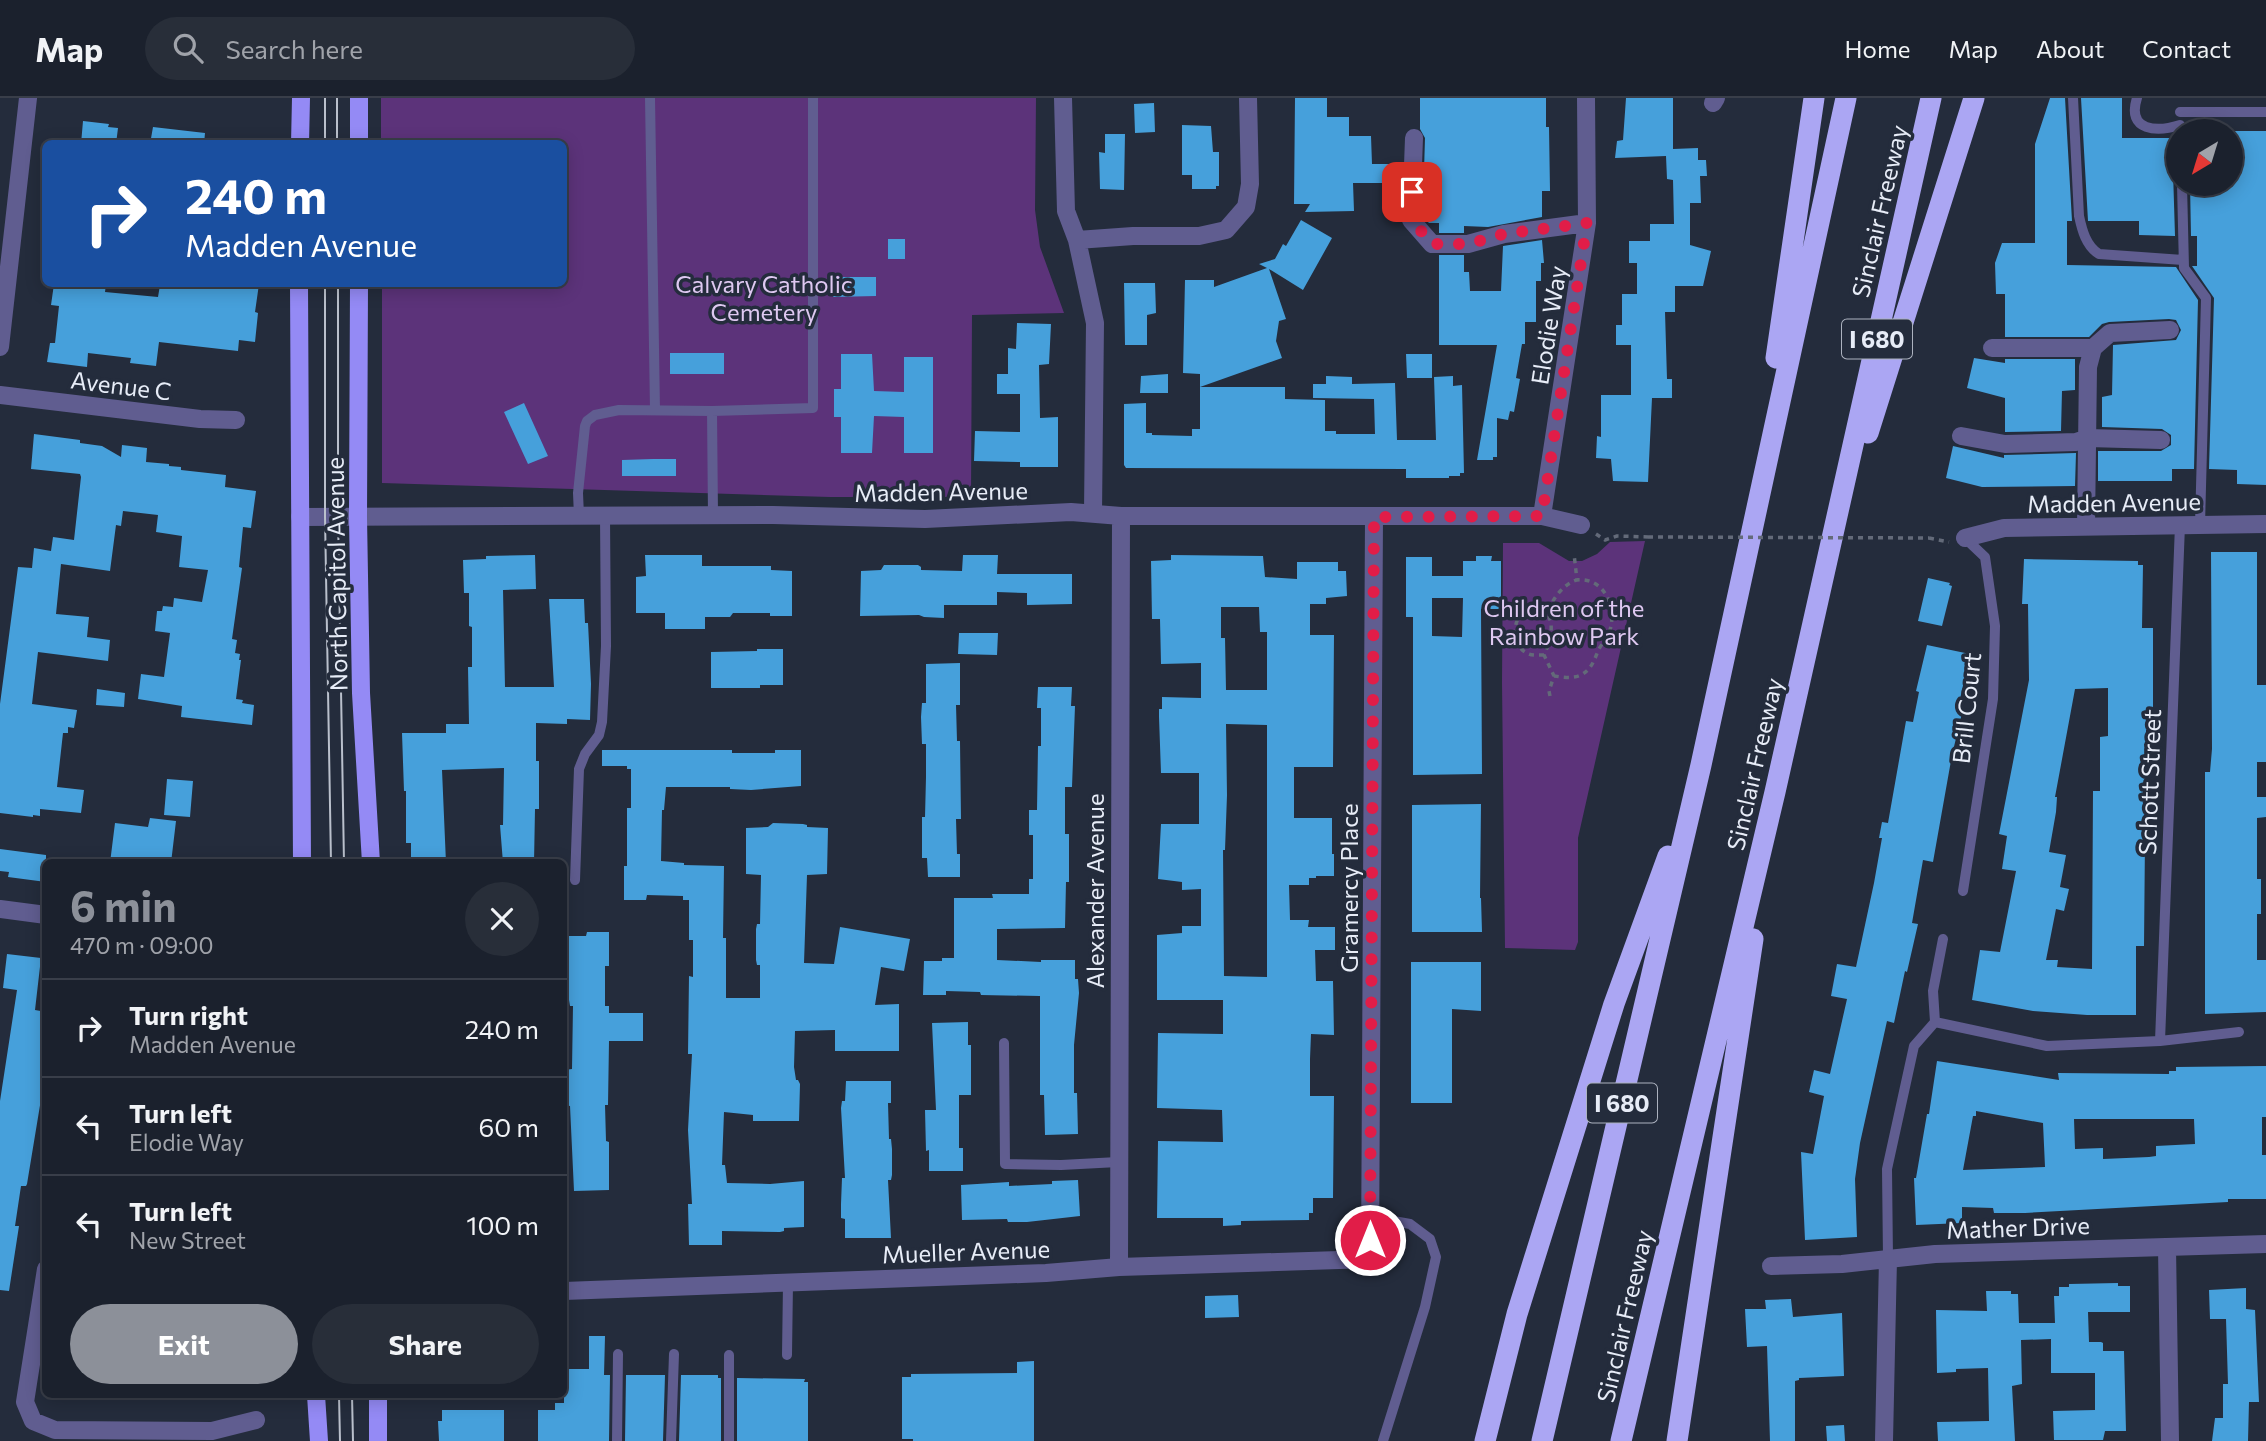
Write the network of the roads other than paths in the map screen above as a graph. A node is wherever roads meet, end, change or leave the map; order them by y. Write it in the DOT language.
graph roads {
  1 [pos="28,98"];
  2 [pos="301,98"];
  3 [pos="359,98"];
  4 [pos="650,98"];
  5 [pos="813,98"];
  6 [pos="1063,98"];
  7 [pos="1248,98"];
  8 [pos="1586,98"];
  9 [pos="1814,98"];
  10 [pos="1846,98"];
  11 [pos="1931,98"];
  12 [pos="1974,98"];
  13 [pos="2073,98"];
  14 [pos="2137,98"];
  15 [pos="2180,98"];
  16 [pos="2180,112"];
  17 [pos="2266,112"];
  18 [pos="2180,119"];
  19 [pos="2166,130"];
  20 [pos="1414,138"];
  21 [pos="300,140"];
  22 [pos="359,140"];
  23 [pos="2182,196"];
  24 [pos="1587,223"];
  25 [pos="1077,240"];
  26 [pos="2183,260"];
  27 [pos="299,287"];
  28 [pos="359,287"];
  29 [pos="2170,330"];
  30 [pos="0,347"];
  31 [pos="1992,348"];
  32 [pos="2093,348"];
  33 [pos="0,395"];
  34 [pos="655,410"];
  35 [pos="712,411"];
  36 [pos="236,420"];
  37 [pos="1961,436"];
  38 [pos="2088,438"];
  39 [pos="2161,440"];
  40 [pos="1093,513"];
  41 [pos="713,515"];
  42 [pos="579,516"];
  43 [pos="605,516"];
  44 [pos="1121,516"];
  45 [pos="1542,516"];
  46 [pos="300,517"];
  47 [pos="358,517"];
  48 [pos="1374,517"];
  49 [pos="1753,523"];
  50 [pos="2266,524"];
  51 [pos="1581,525"];
  52 [pos="2180,525"];
  53 [pos="2086,526"];
  54 [pos="2200,526"];
  55 [pos="1965,538"];
  56 [pos="1823,579"];
  57 [pos="1701,765"];
  58 [pos="1775,792"];
  59 [pos="302,859"];
  60 [pos="371,859"];
  61 [pos="575,880"];
  62 [pos="1963,891"];
  63 [pos="0,909"];
  64 [pos="42,914"];
  65 [pos="1943,939"];
  66 [pos="1935,1022"];
  67 [pos="2239,1032"];
  68 [pos="2161,1041"];
  69 [pos="1004,1043"];
  70 [pos="1118,1162"];
  71 [pos="1371,1221"];
  72 [pos="2266,1244"];
  73 [pos="2167,1247"];
  74 [pos="1370,1259"];
  75 [pos="1888,1259"];
  76 [pos="1771,1266"];
  77 [pos="1119,1267"];
  78 [pos="788,1283"];
  79 [pos="567,1291"];
  80 [pos="42,1294"];
  81 [pos="618,1354"];
  82 [pos="674,1354"];
  83 [pos="729,1355"];
  84 [pos="788,1355"];
  85 [pos="316,1398"];
  86 [pos="378,1398"];
  87 [pos="256,1420"];
  88 [pos="319,1441"];
  89 [pos="378,1441"];
  90 [pos="617,1441"];
  91 [pos="671,1441"];
  92 [pos="729,1441"];
  93 [pos="1383,1441"];
  94 [pos="1485,1441"];
  95 [pos="1542,1441"];
  96 [pos="1621,1441"];
  97 [pos="1677,1441"];
  98 [pos="1884,1441"];
  99 [pos="2170,1441"];
  1 -- 30 [label="street"];
  2 -- 21 [label="main road"];
  3 -- 22 [label="main road"];
  4 -- 34 [label="lane"];
  5 -- 35 [label="lane"];
  6 -- 25 [label="street"];
  7 -- 25 [label="street"];
  8 -- 24 [label="street, Elodie Way"];
  9 -- 49 [label="highway"];
  10 -- 49 [label="highway, Sinclair Freeway / I 680"];
  11 -- 56 [label="highway, Sinclair Freeway / I 680"];
  12 -- 56 [label="highway"];
  13 -- 26 [label="lane"];
  14 -- 19 [label="lane"];
  15 -- 16 [label="lane"];
  16 -- 17 [label="lane"];
  16 -- 18 [label="lane"];
  20 -- 24 [label="street"];
  23 -- 26 [label="lane"];
  24 -- 45 [label="street, Elodie Way"];
  25 -- 40 [label="street"];
  26 -- 54 [label="lane"];
  27 -- 46 [label="main road, North Capitol Avenue"];
  28 -- 47 [label="main road, North Capitol Avenue"];
  29 -- 32 [label="street"];
  31 -- 32 [label="street"];
  32 -- 38 [label="street"];
  33 -- 36 [label="street, Avenue C"];
  34 -- 35 [label="lane"];
  34 -- 42 [label="lane"];
  35 -- 41 [label="lane"];
  37 -- 38 [label="street"];
  38 -- 39 [label="street"];
  38 -- 53 [label="street"];
  40 -- 41 [label="street, Madden Avenue"];
  40 -- 44 [label="street, Madden Avenue"];
  41 -- 43 [label="street, Madden Avenue"];
  42 -- 43 [label="street, Madden Avenue"];
  42 -- 47 [label="street, Madden Avenue"];
  43 -- 61 [label="lane"];
  44 -- 48 [label="street, Madden Avenue"];
  44 -- 70 [label="street, Alexander Avenue"];
  45 -- 48 [label="street, Madden Avenue"];
  45 -- 51 [label="street, Madden Avenue"];
  46 -- 47 [label="street, Madden Avenue"];
  46 -- 59 [label="main road, North Capitol Avenue"];
  47 -- 60 [label="main road, North Capitol Avenue"];
  48 -- 71 [label="street, Gramercy Place"];
  49 -- 57 [label="highway, Sinclair Freeway / I 680"];
  50 -- 54 [label="street, Madden Avenue"];
  52 -- 53 [label="street, Madden Avenue"];
  52 -- 54 [label="street, Madden Avenue"];
  52 -- 68 [label="lane, Schott Street"];
  53 -- 55 [label="street, Madden Avenue"];
  55 -- 62 [label="lane, Brill Court"];
  56 -- 58 [label="highway, Sinclair Freeway / I 680"];
  57 -- 94 [label="highway"];
  57 -- 95 [label="highway, Sinclair Freeway / I 680"];
  58 -- 96 [label="highway, Sinclair Freeway / I 680"];
  58 -- 97 [label="highway"];
  63 -- 64 [label="street"];
  65 -- 66 [label="lane"];
  66 -- 68 [label="lane"];
  66 -- 75 [label="lane"];
  67 -- 68 [label="lane"];
  69 -- 70 [label="lane"];
  70 -- 77 [label="street, Alexander Avenue"];
  71 -- 74 [label="street, Gramercy Place"];
  71 -- 93 [label="lane"];
  72 -- 73 [label="street, Mather Drive"];
  73 -- 75 [label="street, Mather Drive"];
  73 -- 99 [label="street"];
  74 -- 77 [label="street, Mueller Avenue"];
  75 -- 76 [label="street, Mather Drive"];
  75 -- 98 [label="street"];
  77 -- 78 [label="street, Mueller Avenue"];
  78 -- 79 [label="street, Mueller Avenue"];
  78 -- 84 [label="lane"];
  80 -- 87 [label="street"];
  81 -- 90 [label="lane"];
  82 -- 91 [label="lane"];
  83 -- 92 [label="lane"];
  85 -- 88 [label="main road"];
  86 -- 89 [label="main road"];
}
